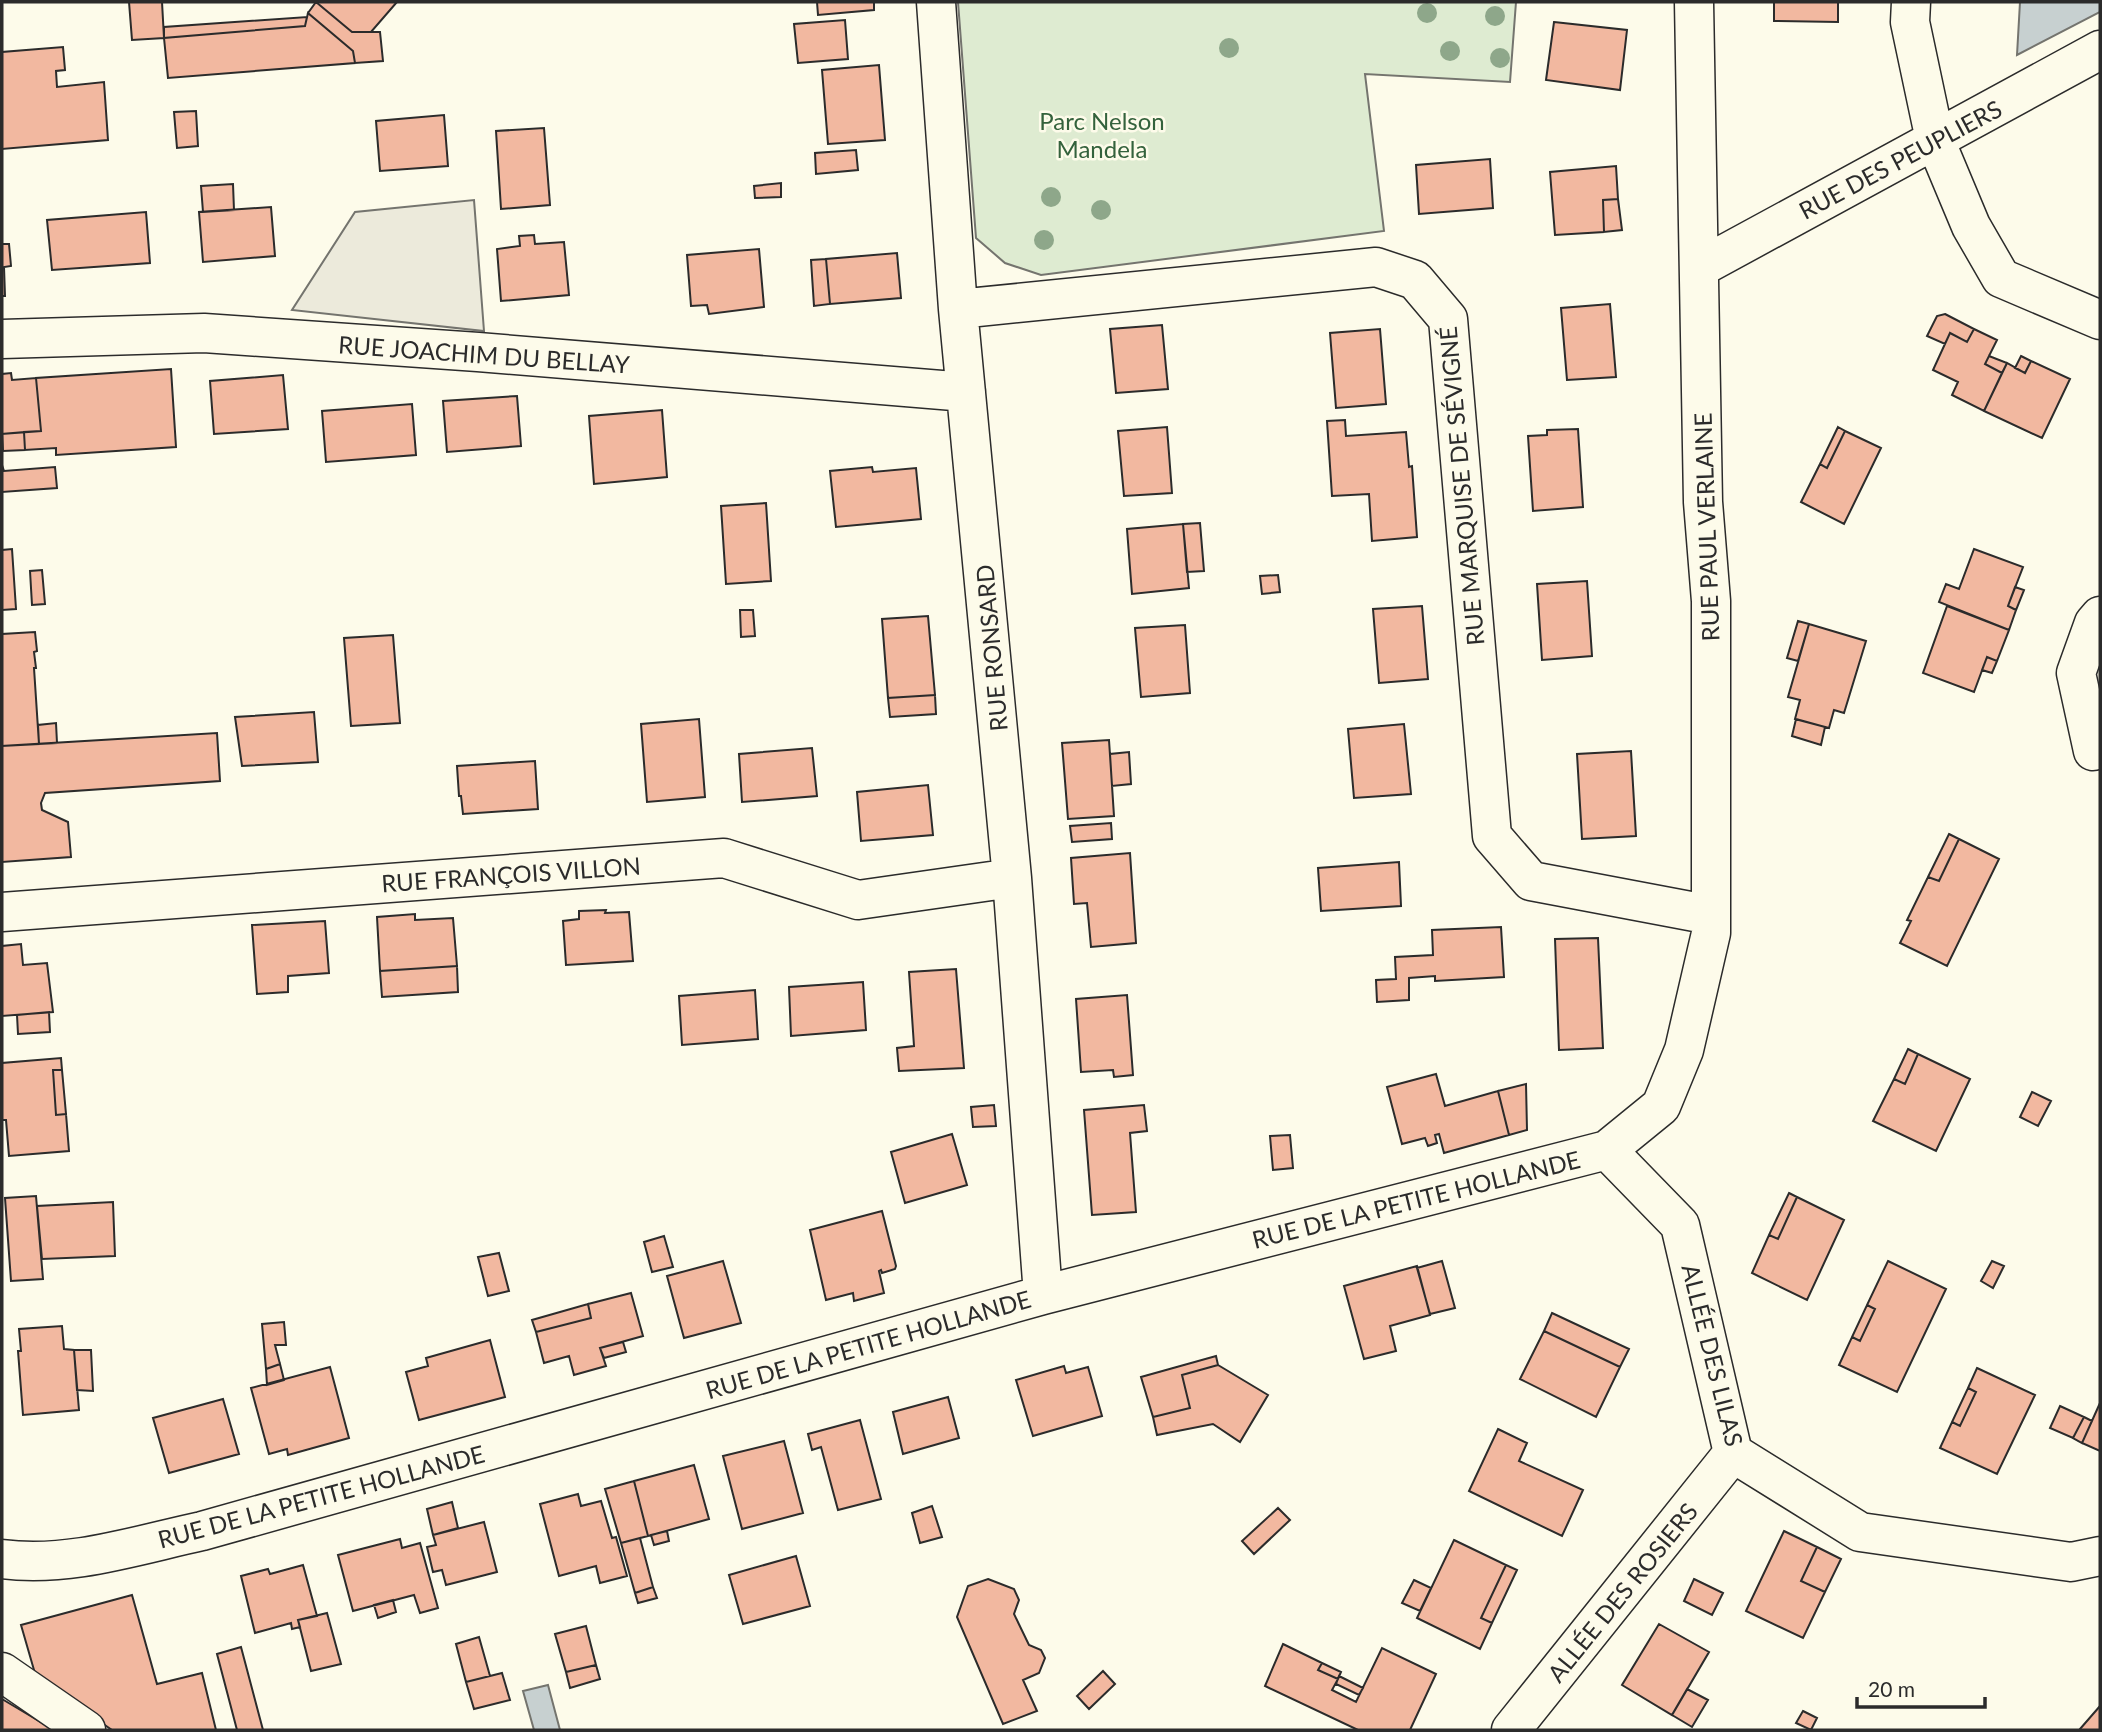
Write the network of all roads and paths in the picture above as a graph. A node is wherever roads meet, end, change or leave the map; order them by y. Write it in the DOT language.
graph roads {
  1 [pos="936,2"];
  2 [pos="1694,2"];
  3 [pos="1911,2"];
  4 [pos="2100,50"];
  5 [pos="1935,140"];
  6 [pos="1699,268"];
  7 [pos="958,309"];
  8 [pos="2100,320"];
  9 [pos="2,339"];
  10 [pos="967,392"];
  11 [pos="2100,615"];
  12 [pos="2093,751"];
  13 [pos="1012,878"];
  14 [pos="2,912"];
  15 [pos="1711,915"];
  16 [pos="1684,1050"];
  17 [pos="1607,1150"];
  18 [pos="1043,1295"];
  19 [pos="1733,1453"];
  20 [pos="2100,1556"];
  21 [pos="2,1559"];
  22 [pos="2,1672"];
  23 [pos="86,1730"];
  24 [pos="1511,1730"];
  1 -- 7 [label="street, RUE RONSARD"];
  2 -- 6 [label="street, RUE PAUL VERLAINE"];
  3 -- 5 [label="street"];
  4 -- 5 [label="street, RUE DES PEUPLIERS"];
  5 -- 6 [label="street, RUE DES PEUPLIERS"];
  5 -- 8 [label="street"];
  6 -- 15 [label="street, RUE PAUL VERLAINE"];
  7 -- 10 [label="street, RUE RONSARD"];
  7 -- 15 [label="street, RUE MARQUISE DE SÉVIGNÉ"];
  9 -- 10 [label="street, RUE JOACHIM DU BELLAY"];
  10 -- 13 [label="street, RUE RONSARD"];
  11 -- 12 [label="street"];
  13 -- 14 [label="street, RUE FRANÇOIS VILLON"];
  13 -- 18 [label="street, RUE RONSARD"];
  15 -- 16 [label="street, RUE PAUL VERLAINE"];
  16 -- 17 [label="street, RUE DE LA PETITE HOLLANDE"];
  17 -- 18 [label="street, RUE DE LA PETITE HOLLANDE"];
  17 -- 19 [label="street, ALLÉE DES LILAS"];
  18 -- 21 [label="street, RUE DE LA PETITE HOLLANDE"];
  19 -- 20 [label="street, ALLÉE DES LILAS"];
  19 -- 24 [label="street, ALLÉE DES ROSIERS"];
  22 -- 23 [label="street"];
}
